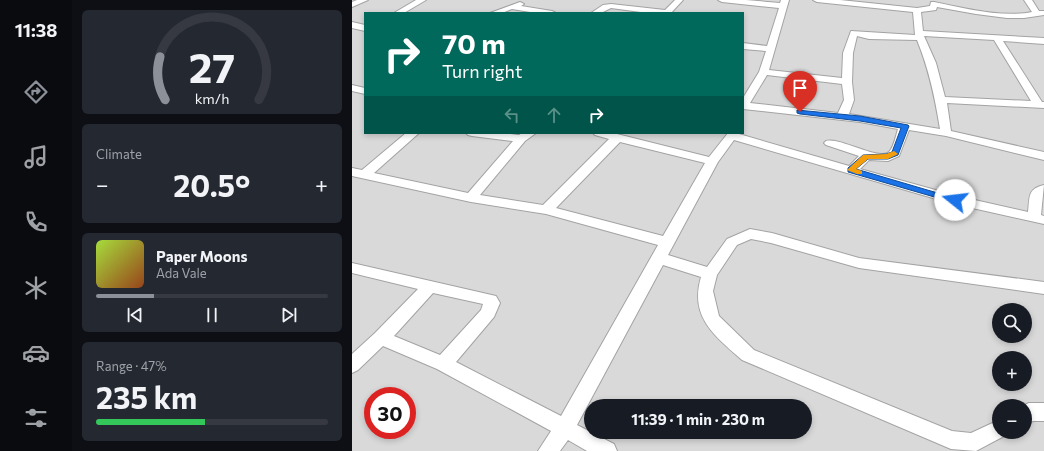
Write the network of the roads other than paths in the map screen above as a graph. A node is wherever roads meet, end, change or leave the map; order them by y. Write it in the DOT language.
graph roads {
  1 [pos="364,0"];
  2 [pos="422,0"];
  3 [pos="530,0"];
  4 [pos="679,0"];
  5 [pos="722,0"];
  6 [pos="817,0"];
  7 [pos="1028,0"];
  8 [pos="871,2"];
  9 [pos="934,2"];
  10 [pos="785,3"];
  11 [pos="352,5"];
  12 [pos="511,7"];
  13 [pos="917,10"];
  14 [pos="400,12"];
  15 [pos="497,12"];
  16 [pos="545,12"];
  17 [pos="597,12"];
  18 [pos="659,12"];
  19 [pos="668,12"];
  20 [pos="1040,13"];
  21 [pos="364,25"];
  22 [pos="354,26"];
  23 [pos="364,28"];
  24 [pos="921,38"];
  25 [pos="996,38"];
  26 [pos="1044,41"];
  27 [pos="744,46"];
  28 [pos="771,49"];
  29 [pos="764,72"];
  30 [pos="847,82"];
  31 [pos="352,88"];
  32 [pos="364,91"];
  33 [pos="941,100"];
  34 [pos="744,104"];
  35 [pos="1041,105"];
  36 [pos="744,106"];
  37 [pos="842,116"];
  38 [pos="905,126"];
  39 [pos="946,133"];
  40 [pos="412,134"];
  41 [pos="490,134"];
  42 [pos="602,134"];
  43 [pos="733,135"];
  44 [pos="526,136"];
  45 [pos="617,138"];
  46 [pos="830,143"];
  47 [pos="872,156"];
  48 [pos="1044,156"];
  49 [pos="712,161"];
  50 [pos="851,170"];
  51 [pos="358,173"];
  52 [pos="1044,189"];
  53 [pos="471,198"];
  54 [pos="546,210"];
  55 [pos="1039,219"];
  56 [pos="662,250"];
  57 [pos="352,268"];
  58 [pos="710,274"];
  59 [pos="429,287"];
  60 [pos="1044,288"];
  61 [pos="381,338"];
  62 [pos="443,364"];
  63 [pos="352,365"];
  64 [pos="1032,412"];
  65 [pos="1044,412"];
  66 [pos="564,429"];
  67 [pos="992,433"];
  68 [pos="548,451"];
  69 [pos="607,451"];
  1 -- 11 [label="street"];
  2 -- 14 [label="street"];
  3 -- 12 [label="street"];
  4 -- 19 [label="street"];
  5 -- 10 [label="street"];
  6 -- 8 [label="street"];
  7 -- 20 [label="street"];
  8 -- 13 [label="street"];
  9 -- 13 [label="street"];
  9 -- 20 [label="street"];
  10 -- 28 [label="street"];
  12 -- 15 [label="street"];
  12 -- 16 [label="street"];
  13 -- 24 [label="street"];
  17 -- 18 [label="street"];
  21 -- 22 [label="street"];
  22 -- 23 [label="street"];
  24 -- 25 [label="street"];
  24 -- 30 [label="street"];
  24 -- 33 [label="street"];
  25 -- 26 [label="street"];
  25 -- 35 [label="street"];
  27 -- 28 [label="street"];
  28 -- 29 [label="street"];
  29 -- 30 [label="street"];
  29 -- 34 [label="street"];
  30 -- 37 [label="street"];
  31 -- 32 [label="street"];
  33 -- 35 [label="street"];
  33 -- 39 [label="street"];
  36 -- 37 [label="street"];
  37 -- 38 [label="street"];
  38 -- 39 [label="street"];
  38 -- 47 [label="street"];
  39 -- 48 [label="street"];
  40 -- 51 [label="street"];
  41 -- 44 [label="street"];
  42 -- 45 [label="street"];
  43 -- 49 [label="street"];
  43 -- 50 [label="street"];
  44 -- 53 [label="street"];
  45 -- 49 [label="street"];
  45 -- 54 [label="street"];
  46 -- 47 [label="street"];
  47 -- 50 [label="street"];
  49 -- 56 [label="street"];
  50 -- 55 [label="street"];
  51 -- 53 [label="street"];
  52 -- 55 [label="street"];
  53 -- 54 [label="street"];
  54 -- 56 [label="street"];
  56 -- 58 [label="street"];
  56 -- 66 [label="street"];
  57 -- 59 [label="street"];
  58 -- 60 [label="street"];
  58 -- 67 [label="street"];
  59 -- 61 [label="street"];
  59 -- 62 [label="street"];
  61 -- 62 [label="street"];
  61 -- 63 [label="street"];
  62 -- 66 [label="street"];
  64 -- 65 [label="street"];
  66 -- 68 [label="street"];
  66 -- 69 [label="street"];
}
